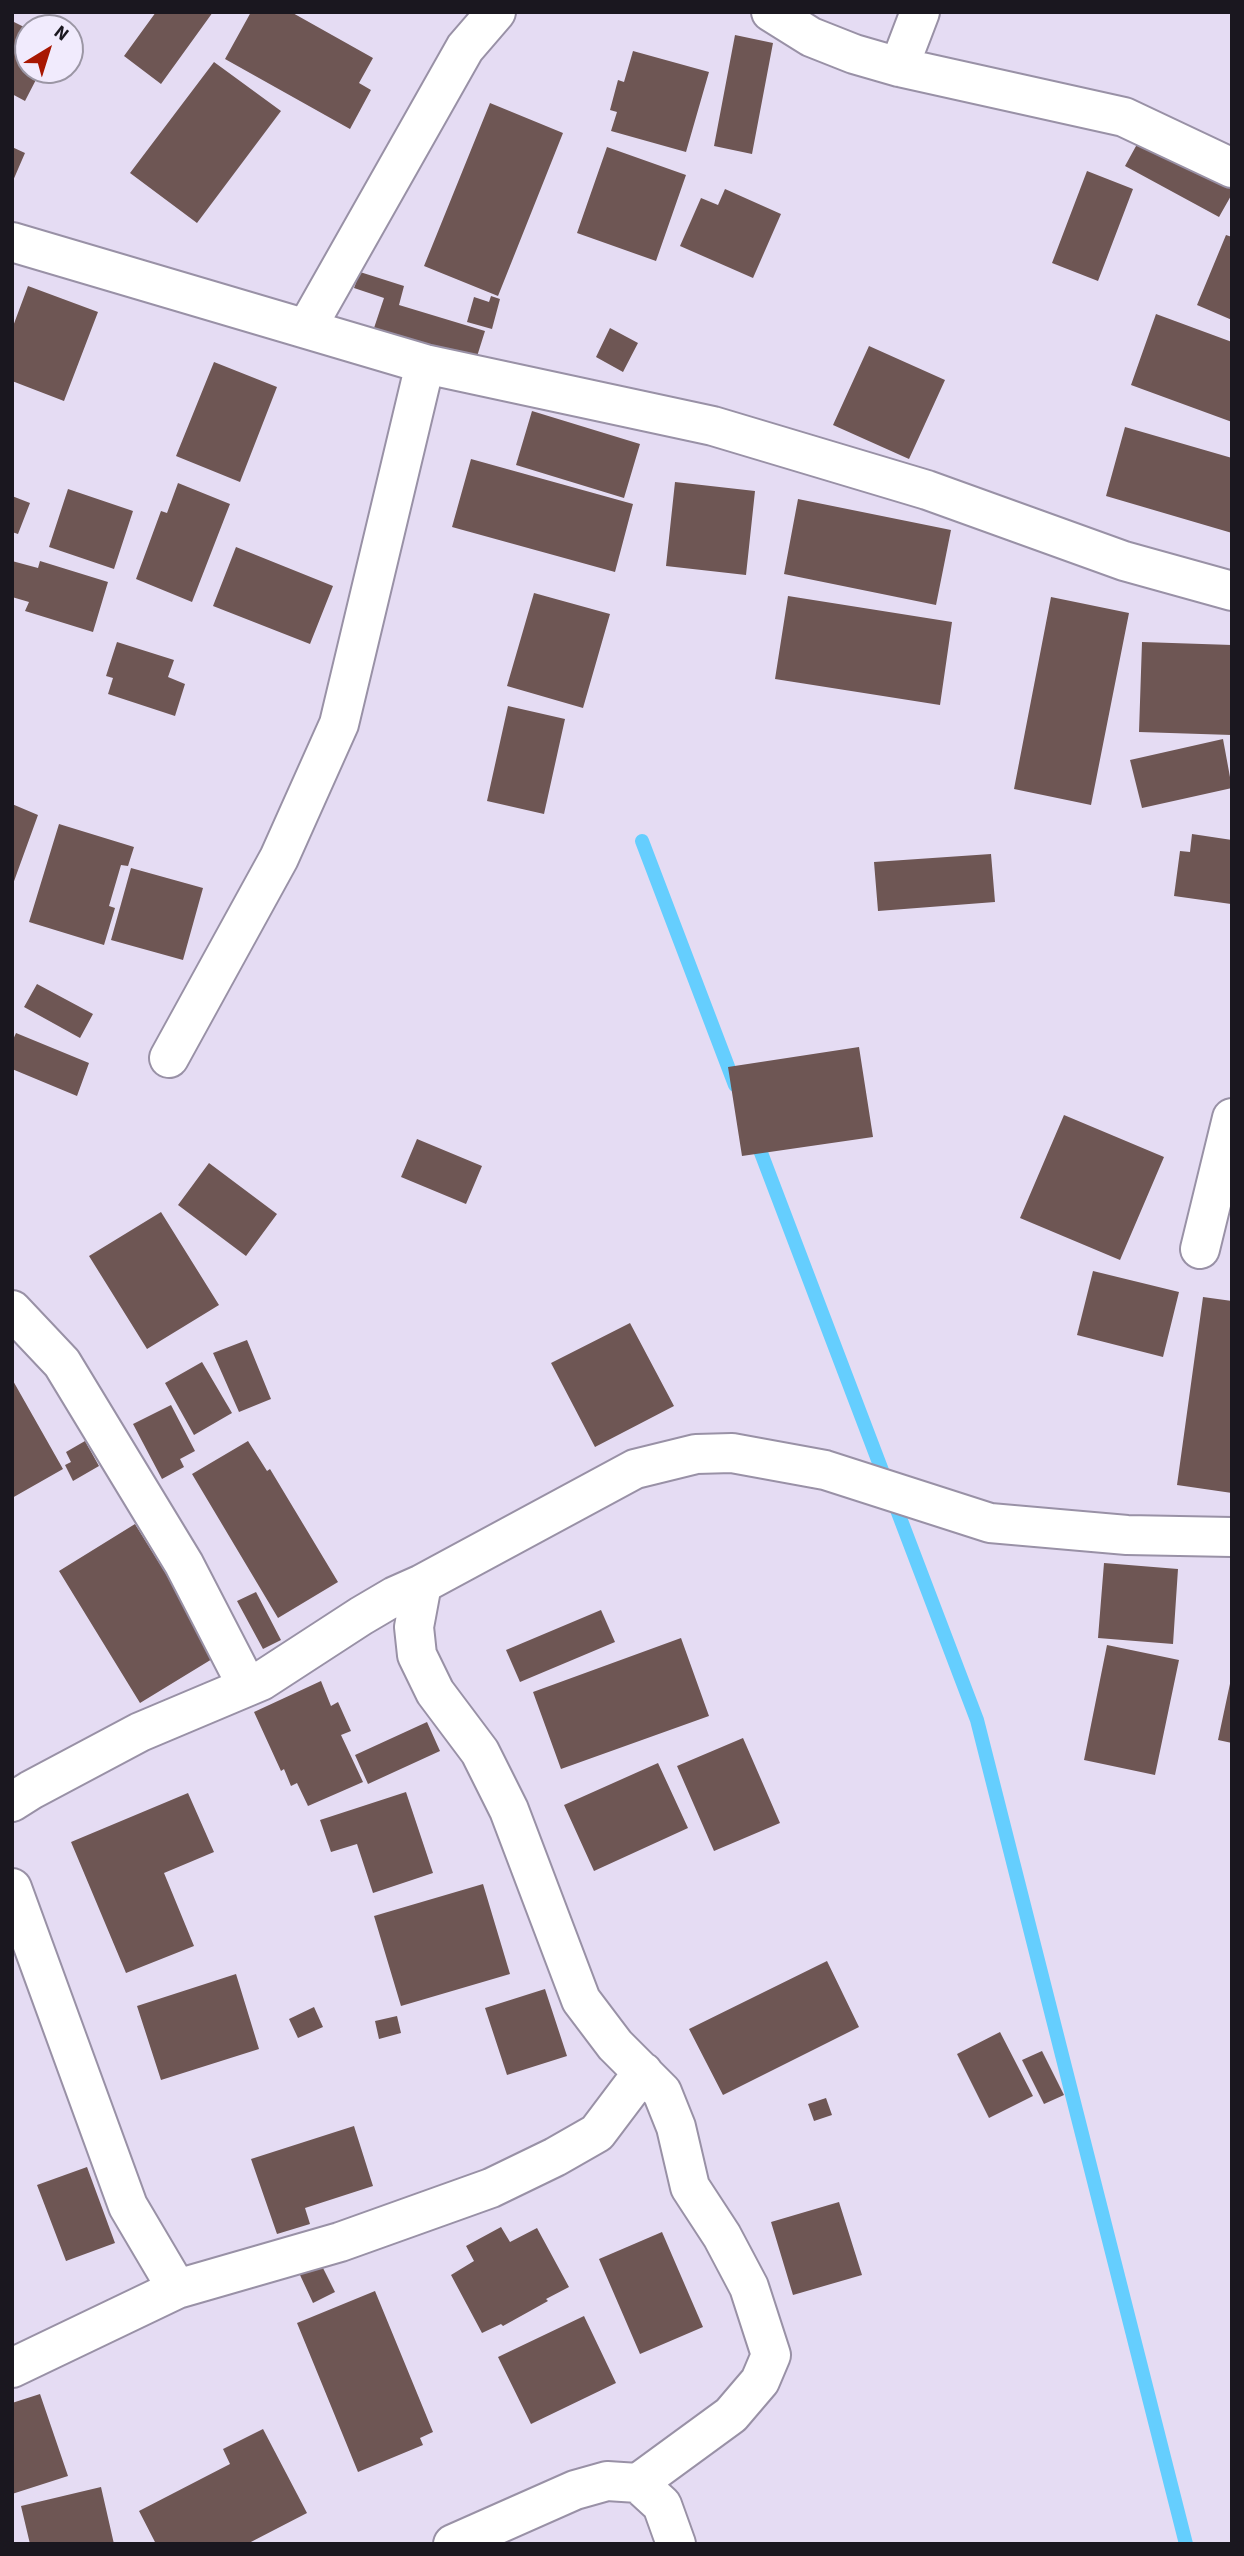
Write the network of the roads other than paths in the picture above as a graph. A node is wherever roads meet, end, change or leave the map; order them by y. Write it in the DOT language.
graph roads {
  1 [pos="496,12"];
  2 [pos="771,12"];
  3 [pos="920,12"];
  4 [pos="899,66"];
  5 [pos="1232,168"];
  6 [pos="12,242"];
  7 [pos="306,329"];
  8 [pos="425,364"];
  9 [pos="1232,591"];
  10 [pos="169,1058"];
  11 [pos="1232,1118"];
  12 [pos="1200,1250"];
  13 [pos="12,1310"];
  14 [pos="1232,1537"];
  15 [pos="422,1584"];
  16 [pos="247,1686"];
  17 [pos="12,1802"];
  18 [pos="12,1888"];
  19 [pos="643,2072"];
  20 [pos="177,2289"];
  21 [pos="12,2368"];
  22 [pos="638,2483"];
  23 [pos="453,2544"];
  24 [pos="676,2544"];
  1 -- 7 [label="street"];
  2 -- 4 [label="street"];
  3 -- 4 [label="street"];
  4 -- 5 [label="street"];
  6 -- 7 [label="street"];
  7 -- 8 [label="street"];
  8 -- 9 [label="street"];
  8 -- 10 [label="street"];
  11 -- 12 [label="street"];
  13 -- 16 [label="street"];
  14 -- 15 [label="street"];
  15 -- 16 [label="street"];
  15 -- 19 [label="street"];
  16 -- 17 [label="street"];
  18 -- 20 [label="street"];
  19 -- 20 [label="street"];
  19 -- 22 [label="street"];
  20 -- 21 [label="street"];
  22 -- 23 [label="street"];
  22 -- 24 [label="street"];
}
